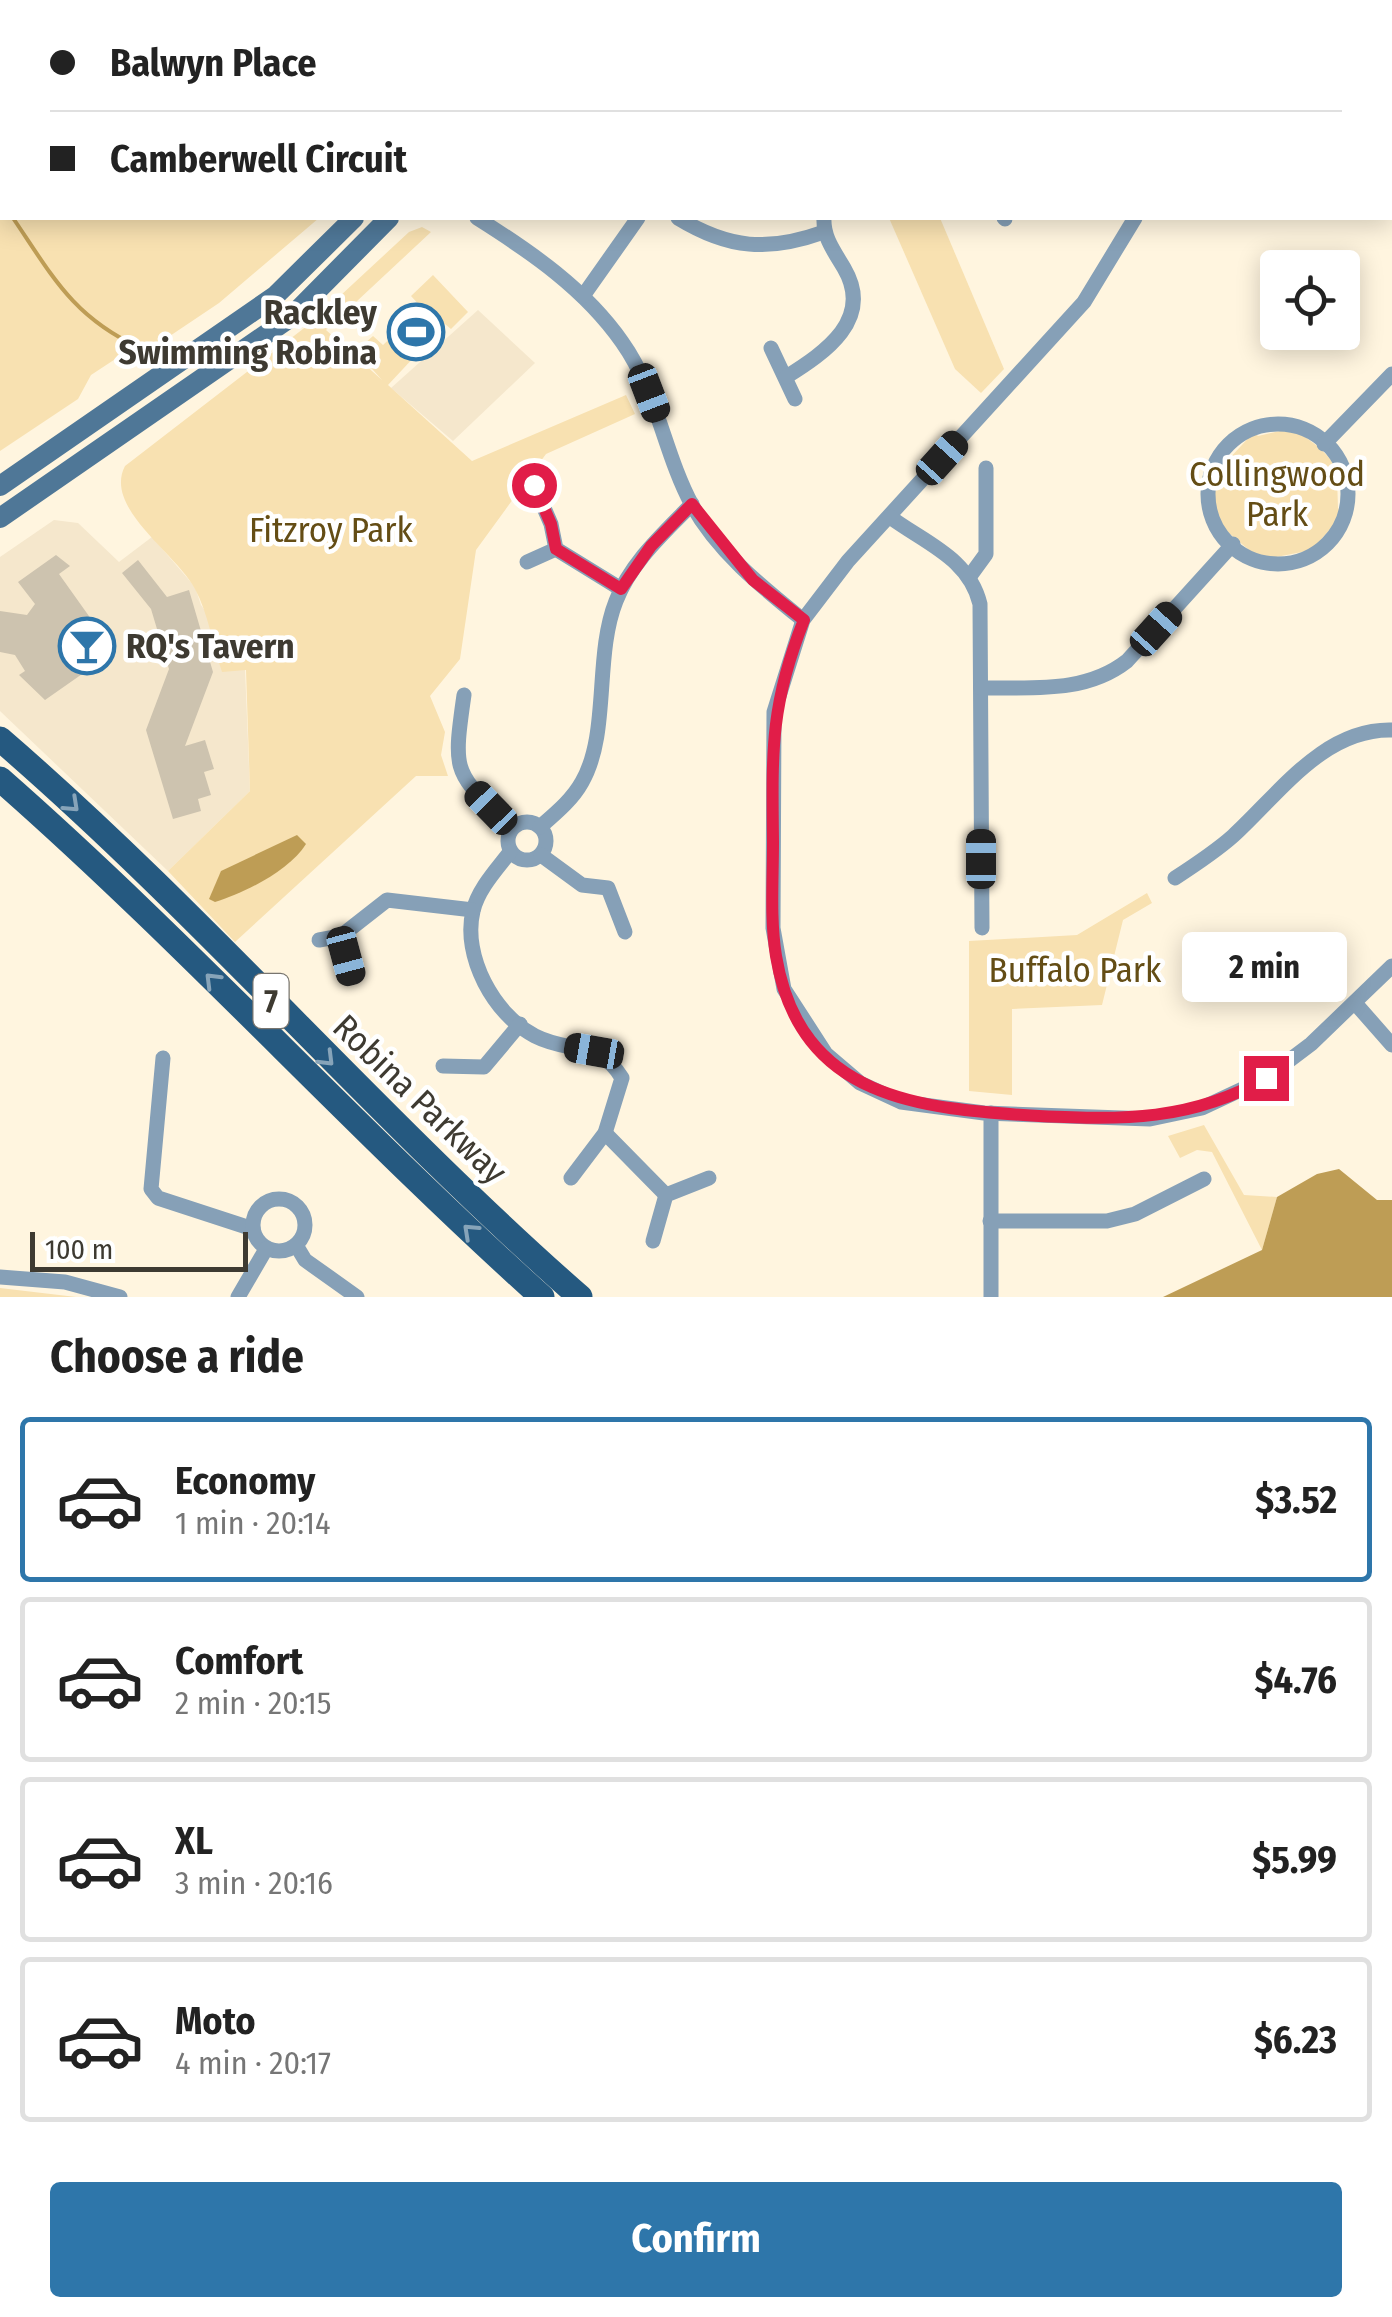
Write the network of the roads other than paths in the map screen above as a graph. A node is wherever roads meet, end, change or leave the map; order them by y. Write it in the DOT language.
graph roads {
  1 [pos="352,220"];
  2 [pos="387,220"];
  3 [pos="480,220"];
  4 [pos="637,220"];
  5 [pos="682,220"];
  6 [pos="1133,220"];
  7 [pos="824,225"];
  8 [pos="582,296"];
  9 [pos="770,348"];
  10 [pos="1392,374"];
  11 [pos="786,377"];
  12 [pos="794,400"];
  13 [pos="1324,444"];
  14 [pos="986,468"];
  15 [pos="534,485"];
  16 [pos="0,486"];
  17 [pos="692,504"];
  18 [pos="890,517"];
  19 [pos="0,518"];
  20 [pos="1233,544"];
  21 [pos="556,549"];
  22 [pos="527,562"];
  23 [pos="970,576"];
  24 [pos="621,589"];
  25 [pos="804,620"];
  26 [pos="980,688"];
  27 [pos="464,695"];
  28 [pos="1392,730"];
  29 [pos="0,739"];
  30 [pos="0,779"];
  31 [pos="540,827"];
  32 [pos="511,829"];
  33 [pos="510,852"];
  34 [pos="541,855"];
  35 [pos="1175,878"];
  36 [pos="472,910"];
  37 [pos="982,928"];
  38 [pos="626,932"];
  39 [pos="341,936"];
  40 [pos="319,940"];
  41 [pos="1392,966"];
  42 [pos="352,976"];
  43 [pos="1355,1002"];
  44 [pos="520,1024"];
  45 [pos="1392,1045"];
  46 [pos="163,1058"];
  47 [pos="443,1066"];
  48 [pos="991,1113"];
  49 [pos="605,1132"];
  50 [pos="571,1178"];
  51 [pos="709,1178"];
  52 [pos="1204,1179"];
  53 [pos="666,1195"];
  54 [pos="990,1221"];
  55 [pos="252,1229"];
  56 [pos="652,1241"];
  57 [pos="296,1245"];
  58 [pos="266,1249"];
  59 [pos="0,1277"];
  60 [pos="120,1297"];
  61 [pos="238,1297"];
  62 [pos="357,1297"];
  63 [pos="542,1297"];
  64 [pos="580,1297"];
  65 [pos="991,1297"];
  1 -- 16 [label="main road"];
  2 -- 19 [label="main road"];
  3 -- 8 [label="street"];
  4 -- 8 [label="street"];
  5 -- 7 [label="street"];
  6 -- 18 [label="street"];
  7 -- 11 [label="street"];
  8 -- 17 [label="street"];
  9 -- 11 [label="street"];
  10 -- 13 [label="street"];
  11 -- 12 [label="street"];
  13 -- 20 [label="street"];
  13 -- 20 [label="street"];
  14 -- 23 [label="street"];
  15 -- 21 [label="street"];
  17 -- 24 [label="street"];
  17 -- 25 [label="street"];
  18 -- 23 [label="street"];
  18 -- 25 [label="street"];
  20 -- 26 [label="street"];
  21 -- 22 [label="street"];
  21 -- 24 [label="street"];
  23 -- 26 [label="street"];
  24 -- 31 [label="street"];
  25 -- 48 [label="street"];
  26 -- 37 [label="street"];
  27 -- 32 [label="street"];
  28 -- 35 [label="street"];
  29 -- 64 [label="main road, Robina Parkway / 7, one-way"];
  63 -- 30 [label="main road, Robina Parkway / 7, one-way"];
  31 -- 32 [label="street"];
  31 -- 34 [label="street"];
  32 -- 33 [label="street"];
  33 -- 34 [label="street"];
  33 -- 36 [label="street"];
  34 -- 38 [label="street"];
  36 -- 39 [label="street"];
  36 -- 44 [label="street"];
  39 -- 40 [label="street"];
  39 -- 42 [label="street"];
  41 -- 43 [label="street"];
  43 -- 45 [label="street"];
  43 -- 48 [label="street"];
  44 -- 47 [label="street"];
  44 -- 49 [label="street"];
  46 -- 55 [label="street"];
  48 -- 54 [label="street"];
  49 -- 50 [label="street"];
  49 -- 53 [label="street"];
  51 -- 53 [label="street"];
  52 -- 54 [label="street"];
  53 -- 56 [label="street"];
  54 -- 65 [label="street"];
  55 -- 57 [label="street"];
  55 -- 58 [label="street"];
  57 -- 58 [label="street"];
  57 -- 62 [label="street"];
  58 -- 61 [label="street"];
  59 -- 60 [label="street"];
}
